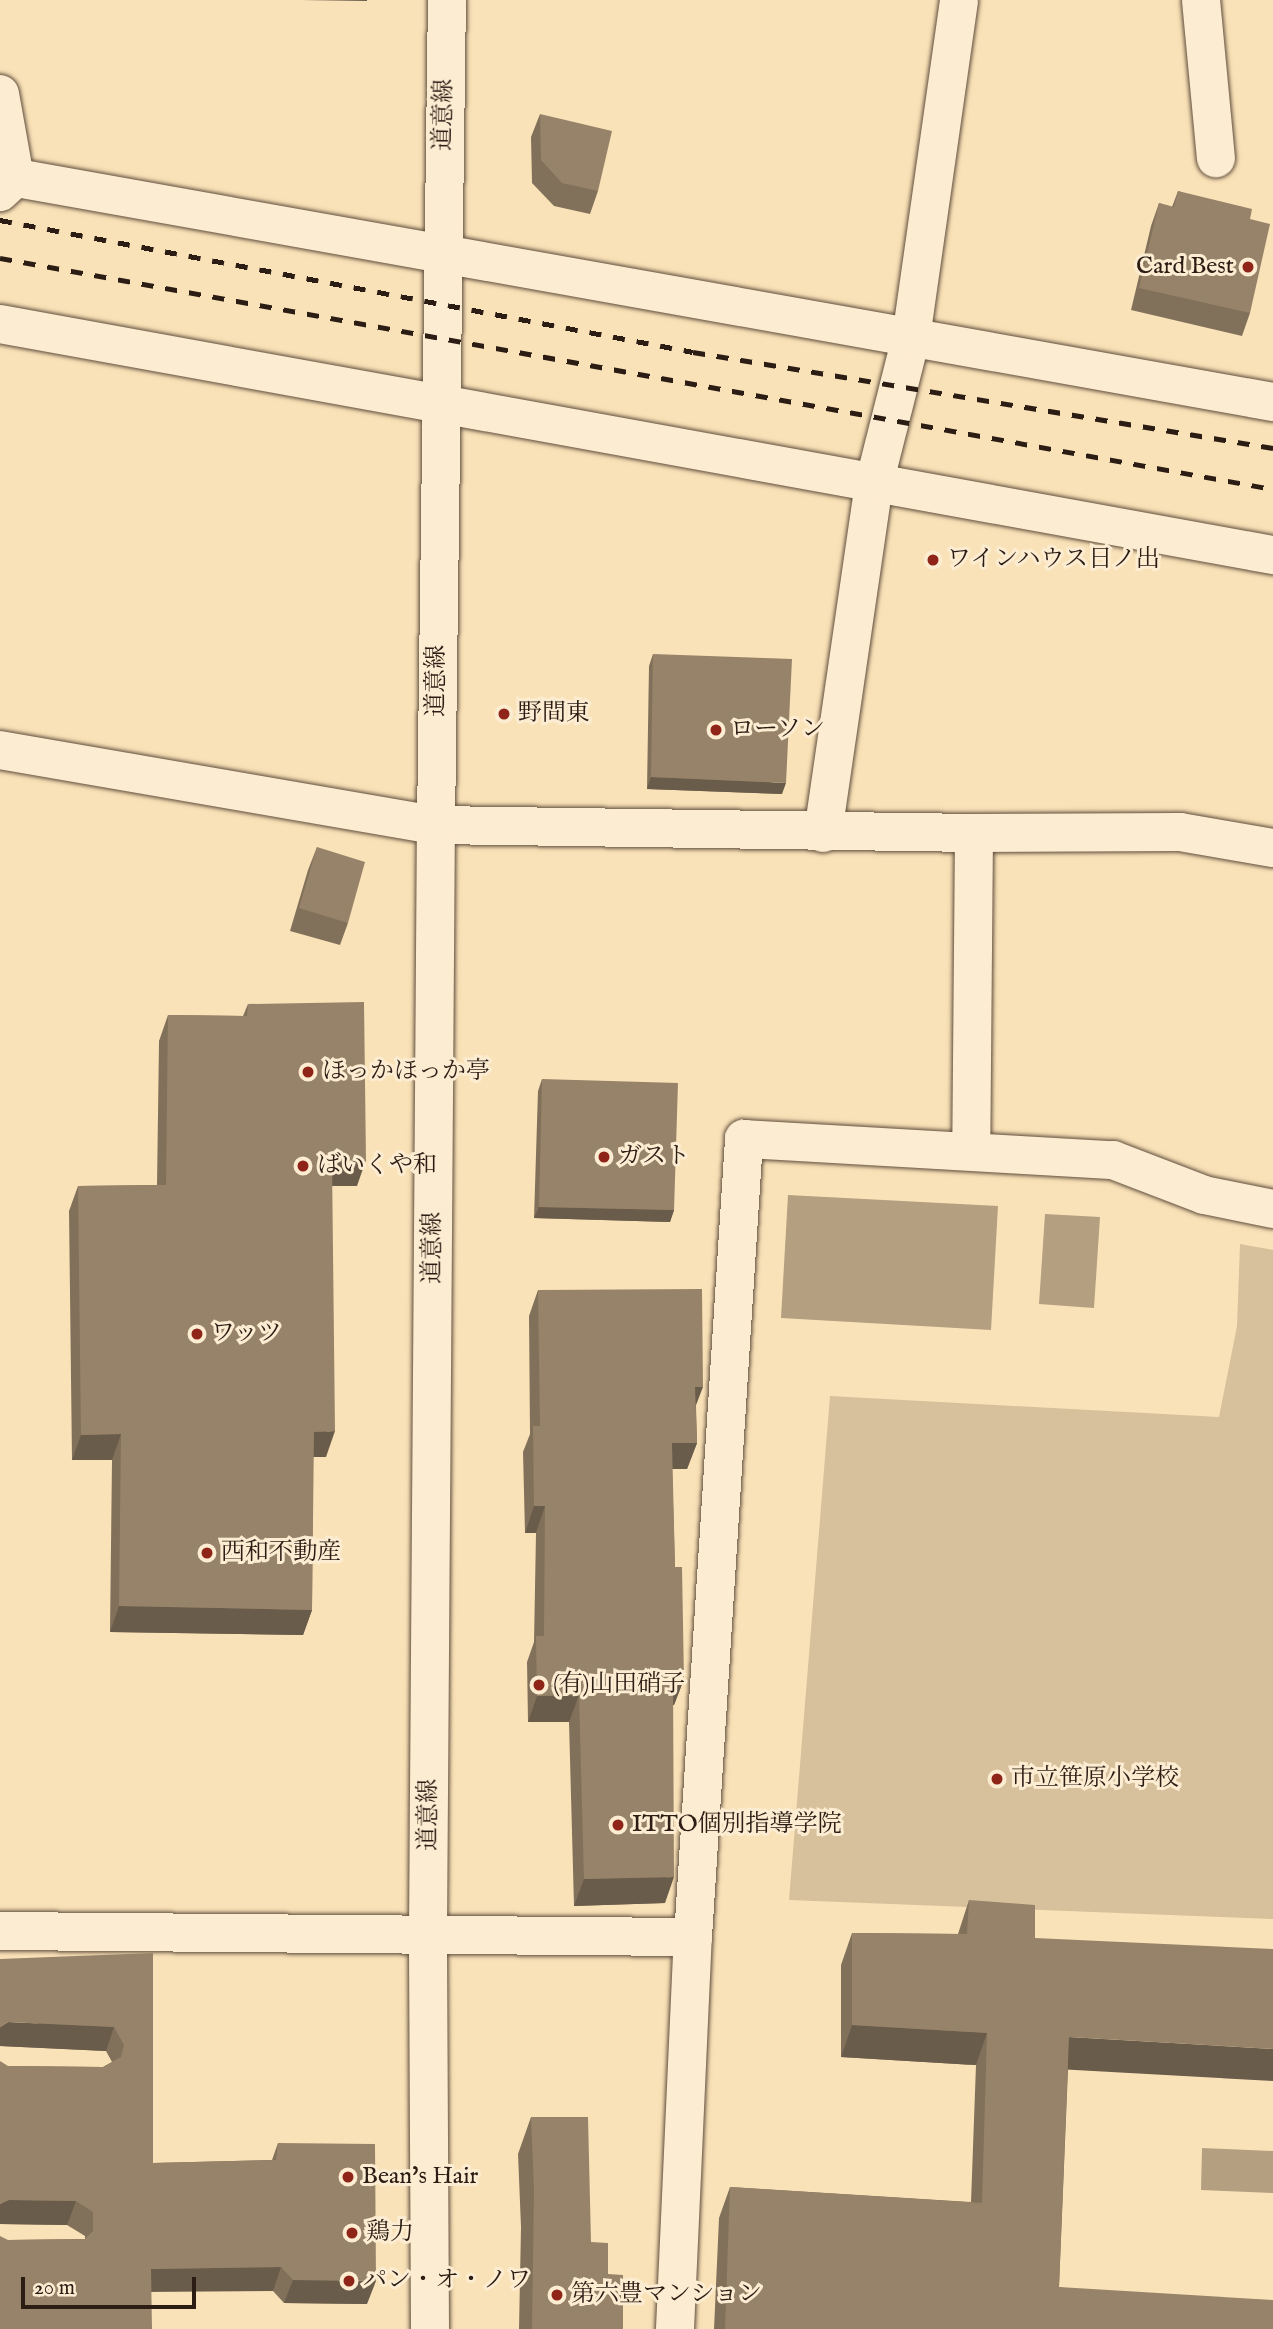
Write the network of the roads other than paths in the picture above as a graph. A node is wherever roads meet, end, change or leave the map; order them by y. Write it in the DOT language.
graph roads {
  1 [pos="447,0"];
  2 [pos="959,0"];
  3 [pos="1201,0"];
  4 [pos="0,94"];
  5 [pos="1216,158"];
  6 [pos="5,182"];
  7 [pos="441,255"];
  8 [pos="0,324"];
  9 [pos="911,338"];
  10 [pos="439,401"];
  11 [pos="1273,402"];
  12 [pos="874,484"];
  13 [pos="1273,555"];
  14 [pos="0,750"];
  15 [pos="436,825"];
  16 [pos="823,833"];
  17 [pos="974,833"];
  18 [pos="1273,848"];
  19 [pos="971,1149"];
  20 [pos="1272,1203"];
  21 [pos="0,1930"];
  22 [pos="428,1933"];
  23 [pos="693,1937"];
  24 [pos="430,2329"];
  25 [pos="675,2329"];
  1 -- 7 [label="street, 道意線"];
  2 -- 9 [label="street"];
  3 -- 5 [label="street"];
  4 -- 6 [label="street"];
  6 -- 7 [label="street"];
  7 -- 9 [label="street"];
  7 -- 10 [label="street, 道意線"];
  8 -- 10 [label="street"];
  9 -- 11 [label="street"];
  9 -- 12 [label="street"];
  10 -- 12 [label="street"];
  10 -- 15 [label="street, 道意線"];
  12 -- 13 [label="street"];
  12 -- 16 [label="street"];
  14 -- 15 [label="street"];
  15 -- 16 [label="street"];
  15 -- 22 [label="street, 道意線"];
  16 -- 17 [label="street"];
  17 -- 18 [label="street"];
  17 -- 19 [label="street"];
  19 -- 20 [label="street"];
  19 -- 23 [label="street"];
  21 -- 22 [label="street"];
  22 -- 23 [label="street"];
  22 -- 24 [label="street, 道意線"];
  23 -- 25 [label="street"];
}
